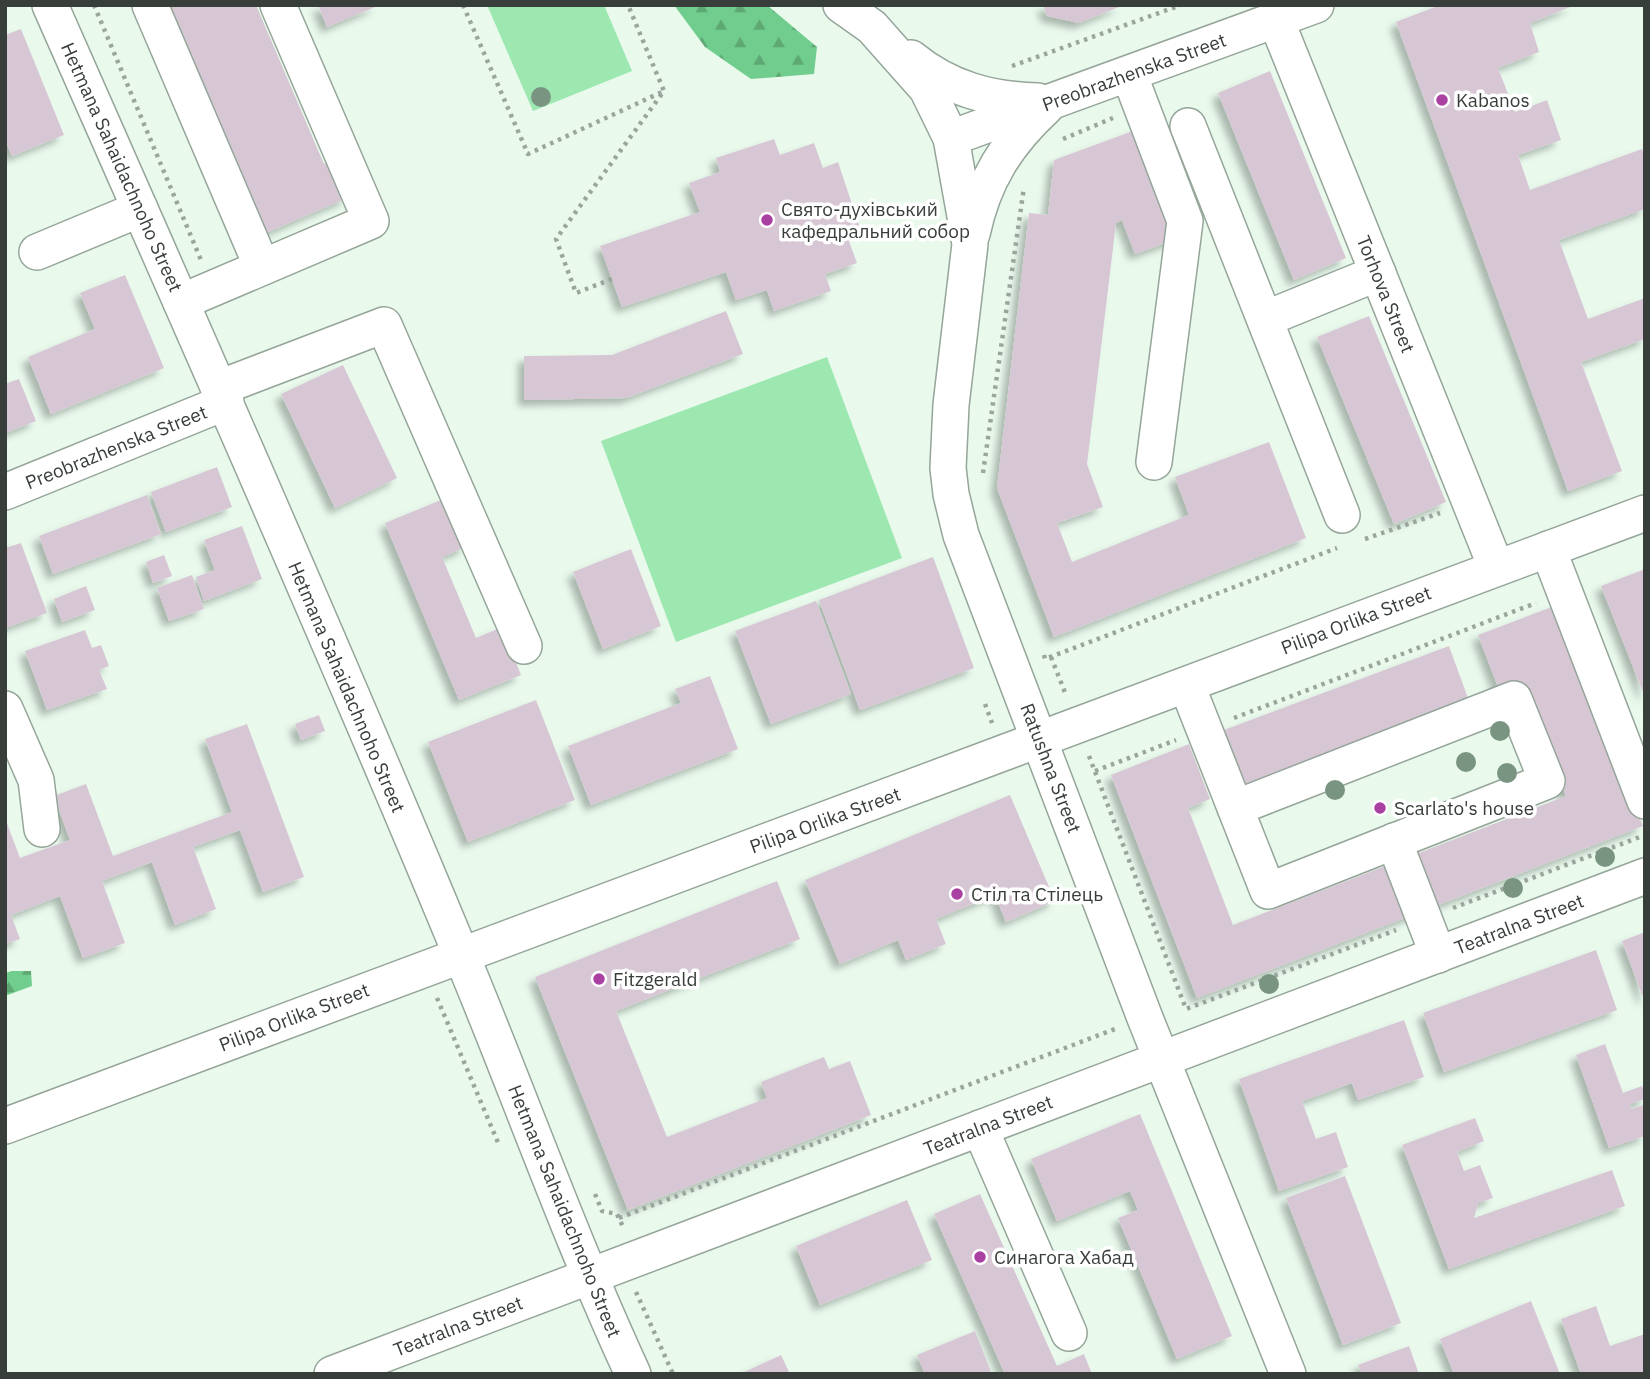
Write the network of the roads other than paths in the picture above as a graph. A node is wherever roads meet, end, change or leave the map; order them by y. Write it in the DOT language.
graph roads {
  1 [pos="50,5"];
  2 [pos="149,5"];
  3 [pos="278,5"];
  4 [pos="841,5"];
  5 [pos="1291,12"];
  6 [pos="872,27"];
  7 [pos="1129,74"];
  8 [pos="1052,102"];
  9 [pos="1188,126"];
  10 [pos="951,138"];
  11 [pos="140,209"];
  12 [pos="970,244"];
  13 [pos="37,252"];
  14 [pos="262,267"];
  15 [pos="1378,273"];
  16 [pos="181,302"];
  17 [pos="1265,319"];
  18 [pos="223,395"];
  19 [pos="1154,462"];
  20 [pos="5,492"];
  21 [pos="1645,513"];
  22 [pos="1342,514"];
  23 [pos="1548,549"];
  24 [pos="1496,567"];
  25 [pos="524,646"];
  26 [pos="1186,685"];
  27 [pos="5,709"];
  28 [pos="1040,740"];
  29 [pos="1645,801"];
  30 [pos="1236,808"];
  31 [pos="42,829"];
  32 [pos="1394,841"];
  33 [pos="1645,876"];
  34 [pos="461,954"];
  35 [pos="1438,955"];
  36 [pos="1162,1059"];
  37 [pos="5,1126"];
  38 [pos="980,1128"];
  39 [pos="588,1277"];
  40 [pos="1069,1333"];
  41 [pos="332,1374"];
  42 [pos="633,1374"];
  43 [pos="1288,1374"];
  1 -- 11 [label="street, Hetmana Sahaidachnoho Street"];
  2 -- 14 [label="street"];
  3 -- 14 [label="street"];
  4 -- 6 [label="street"];
  5 -- 7 [label="street, Preobrazhenska Street"];
  5 -- 15 [label="street, Torhova Street"];
  6 -- 8 [label="street"];
  6 -- 10 [label="street, Ratushna Street"];
  7 -- 8 [label="street, Preobrazhenska Street"];
  7 -- 19 [label="street"];
  8 -- 10 [label="street, Preobrazhenska Street"];
  8 -- 12 [label="street"];
  9 -- 17 [label="street"];
  10 -- 12 [label="street, Ratushna Street"];
  11 -- 13 [label="street"];
  11 -- 16 [label="street, Hetmana Sahaidachnoho Street"];
  12 -- 28 [label="street, Ratushna Street"];
  14 -- 16 [label="street"];
  15 -- 17 [label="street"];
  15 -- 24 [label="street, Torhova Street"];
  16 -- 18 [label="street, Hetmana Sahaidachnoho Street"];
  17 -- 22 [label="street"];
  18 -- 20 [label="street, Preobrazhenska Street"];
  18 -- 25 [label="street, Preobrazhenska Street"];
  18 -- 34 [label="street, Hetmana Sahaidachnoho Street"];
  21 -- 23 [label="street, Pilipa Orlika Street"];
  23 -- 24 [label="street, Pilipa Orlika Street"];
  23 -- 29 [label="street"];
  24 -- 26 [label="street, Pilipa Orlika Street"];
  26 -- 28 [label="street, Pilipa Orlika Street"];
  26 -- 30 [label="street"];
  27 -- 31 [label="street"];
  28 -- 34 [label="street, Pilipa Orlika Street"];
  28 -- 36 [label="street, Ratushna Street"];
  30 -- 32 [label="street"];
  30 -- 32 [label="street"];
  32 -- 35 [label="street"];
  33 -- 35 [label="street, Teatralna Street"];
  34 -- 37 [label="street, Pilipa Orlika Street"];
  34 -- 39 [label="street, Hetmana Sahaidachnoho Street"];
  35 -- 36 [label="street, Teatralna Street"];
  36 -- 38 [label="street, Teatralna Street"];
  36 -- 43 [label="street, Ratushna Street"];
  38 -- 39 [label="street, Teatralna Street"];
  38 -- 40 [label="street"];
  39 -- 41 [label="street, Teatralna Street"];
  39 -- 42 [label="street, Hetmana Sahaidachnoho Street"];
}
